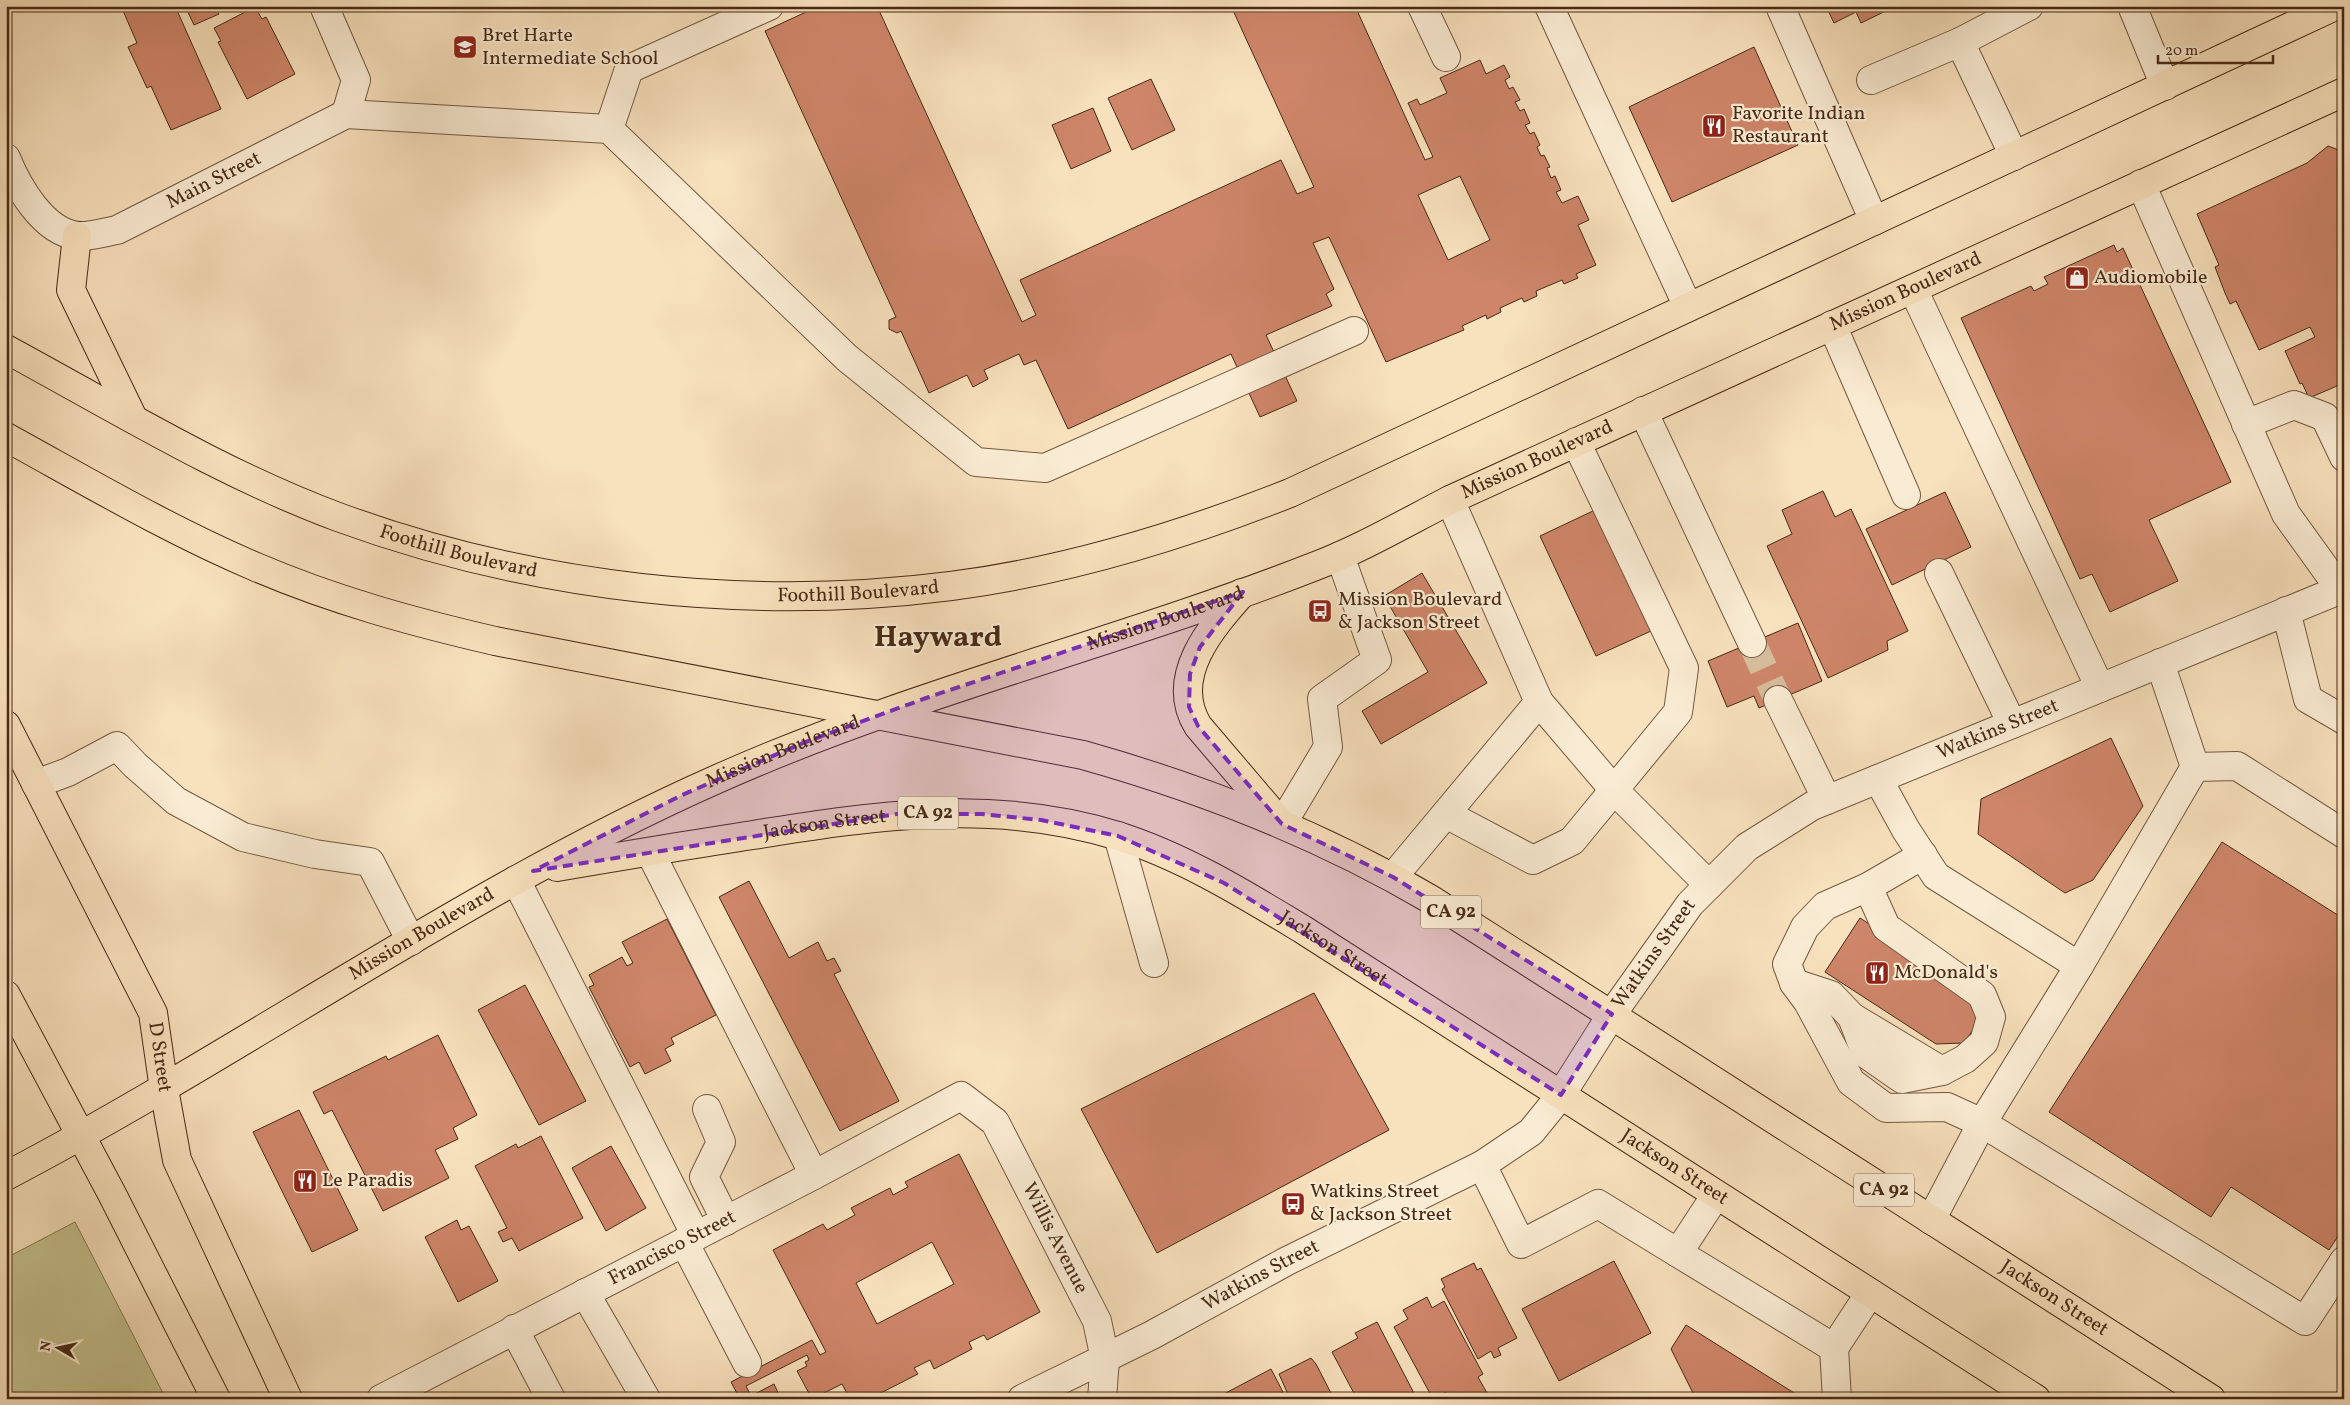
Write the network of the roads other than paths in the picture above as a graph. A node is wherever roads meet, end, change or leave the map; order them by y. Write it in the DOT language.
graph roads {
  1 [pos="324,6"];
  2 [pos="770,6"];
  3 [pos="1422,6"];
  4 [pos="1549,6"];
  5 [pos="1780,6"];
  6 [pos="2029,6"];
  7 [pos="2132,6"];
  8 [pos="2318,10"];
  9 [pos="1960,42"];
  10 [pos="1446,57"];
  11 [pos="1871,80"];
  12 [pos="2165,86"];
  13 [pos="2344,92"];
  14 [pos="346,114"];
  15 [pos="609,129"];
  16 [pos="2014,156"];
  17 [pos="6,158"];
  18 [pos="2141,184"];
  19 [pos="1874,221"];
  20 [pos="77,236"];
  21 [pos="1913,289"];
  22 [pos="1688,307"];
  23 [pos="1832,325"];
  24 [pos="1354,331"];
  25 [pos="6,349"];
  26 [pos="1644,412"];
  27 [pos="133,418"];
  28 [pos="2246,424"];
  29 [pos="6,437"];
  30 [pos="1576,442"];
  31 [pos="2344,457"];
  32 [pos="1906,494"];
  33 [pos="1450,500"];
  34 [pos="1340,556"];
  35 [pos="1939,572"];
  36 [pos="2342,589"];
  37 [pos="1243,592"];
  38 [pos="2286,612"];
  39 [pos="1752,643"];
  40 [pos="2160,663"];
  41 [pos="2100,688"];
  42 [pos="1778,700"];
  43 [pos="1540,702"];
  44 [pos="879,715"];
  45 [pos="2344,720"];
  46 [pos="2012,724"];
  47 [pos="6,725"];
  48 [pos="2195,767"];
  49 [pos="1878,779"];
  50 [pos="36,784"];
  51 [pos="1614,790"];
  52 [pos="1827,800"];
  53 [pos="1446,814"];
  54 [pos="1282,824"];
  55 [pos="2344,834"];
  56 [pos="1118,836"];
  57 [pos="650,852"];
  58 [pos="1923,855"];
  59 [pos="524,875"];
  60 [pos="1393,877"];
  61 [pos="1709,885"];
  62 [pos="1868,887"];
  63 [pos="411,941"];
  64 [pos="1154,963"];
  65 [pos="2079,966"];
  66 [pos="1794,983"];
  67 [pos="6,995"];
  68 [pos="1612,1014"];
  69 [pos="164,1090"];
  70 [pos="1561,1095"];
  71 [pos="961,1096"];
  72 [pos="707,1109"];
  73 [pos="1982,1123"];
  74 [pos="81,1136"];
  75 [pos="1482,1165"];
  76 [pos="814,1175"];
  77 [pos="6,1176"];
  78 [pos="1716,1194"];
  79 [pos="1931,1220"];
  80 [pos="726,1221"];
  81 [pos="690,1239"];
  82 [pos="1678,1253"];
  83 [pos="2344,1261"];
  84 [pos="585,1293"];
  85 [pos="1870,1293"];
  86 [pos="514,1329"];
  87 [pos="1834,1348"];
  88 [pos="1105,1359"];
  89 [pos="747,1363"];
  90 [pos="216,1399"];
  91 [pos="288,1399"];
  92 [pos="381,1399"];
  93 [pos="551,1399"];
  94 [pos="646,1399"];
  95 [pos="1022,1399"];
  96 [pos="1102,1399"];
  97 [pos="1837,1399"];
  98 [pos="2036,1399"];
  99 [pos="2211,1399"];
  1 -- 14 [label="street"];
  2 -- 15 [label="street"];
  3 -- 10 [label="street"];
  4 -- 22 [label="street"];
  5 -- 19 [label="street"];
  6 -- 9 [label="street"];
  7 -- 12 [label="street"];
  8 -- 12 [label="main road"];
  9 -- 11 [label="street"];
  9 -- 16 [label="street"];
  12 -- 16 [label="main road"];
  13 -- 18 [label="main road, Mission Boulevard"];
  14 -- 15 [label="street"];
  14 -- 20 [label="street, Main Street"];
  15 -- 24 [label="street"];
  16 -- 19 [label="main road"];
  17 -- 20 [label="street"];
  18 -- 21 [label="main road, Mission Boulevard"];
  18 -- 28 [label="street"];
  19 -- 22 [label="main road"];
  20 -- 27 [label="main road"];
  21 -- 23 [label="main road, Mission Boulevard"];
  21 -- 41 [label="street"];
  22 -- 27 [label="main road, Foothill Boulevard"];
  23 -- 26 [label="main road, Mission Boulevard"];
  23 -- 32 [label="street"];
  25 -- 27 [label="main road, Foothill Boulevard"];
  26 -- 30 [label="main road, Mission Boulevard"];
  26 -- 39 [label="street"];
  28 -- 31 [label="street"];
  28 -- 36 [label="street"];
  29 -- 44 [label="main road"];
  30 -- 33 [label="main road, Mission Boulevard"];
  30 -- 51 [label="street"];
  33 -- 34 [label="main road, Mission Boulevard"];
  33 -- 43 [label="street"];
  34 -- 37 [label="main road, Mission Boulevard"];
  34 -- 54 [label="street"];
  35 -- 46 [label="street"];
  36 -- 38 [label="street, Watkins Street"];
  37 -- 44 [label="main road, Mission Boulevard"];
  37 -- 54 [label="main road"];
  38 -- 40 [label="street, Watkins Street"];
  38 -- 45 [label="street"];
  40 -- 41 [label="street, Watkins Street"];
  40 -- 48 [label="street"];
  41 -- 46 [label="street, Watkins Street"];
  42 -- 52 [label="street"];
  43 -- 51 [label="street"];
  43 -- 53 [label="street"];
  44 -- 54 [label="main road, Jackson Street / CA 92"];
  44 -- 59 [label="main road, Mission Boulevard"];
  46 -- 49 [label="street, Watkins Street"];
  47 -- 50 [label="main road, D Street"];
  48 -- 55 [label="street"];
  48 -- 65 [label="street"];
  49 -- 52 [label="street, Watkins Street"];
  49 -- 58 [label="street"];
  50 -- 63 [label="street"];
  50 -- 69 [label="main road, D Street"];
  51 -- 53 [label="street"];
  51 -- 61 [label="street"];
  52 -- 61 [label="street, Watkins Street"];
  53 -- 60 [label="street"];
  54 -- 60 [label="main road, Jackson Street / CA 92"];
  56 -- 57 [label="main road, Jackson Street / CA 92"];
  56 -- 64 [label="street"];
  56 -- 70 [label="main road, Jackson Street / CA 92"];
  57 -- 59 [label="main road, Jackson Street / CA 92"];
  57 -- 76 [label="street"];
  58 -- 62 [label="street"];
  58 -- 65 [label="street"];
  59 -- 63 [label="main road, Mission Boulevard"];
  59 -- 81 [label="street"];
  60 -- 68 [label="main road, Jackson Street / CA 92"];
  61 -- 68 [label="street, Watkins Street"];
  62 -- 66 [label="street"];
  62 -- 66 [label="street"];
  63 -- 69 [label="main road, Mission Boulevard"];
  65 -- 73 [label="street"];
  66 -- 73 [label="street"];
  67 -- 74 [label="main road"];
  68 -- 70 [label="street, Watkins Street"];
  68 -- 79 [label="main road, Jackson Street / CA 92"];
  69 -- 74 [label="main road, Mission Boulevard"];
  69 -- 91 [label="main road, D Street"];
  70 -- 75 [label="street, Watkins Street"];
  70 -- 78 [label="main road, Jackson Street / CA 92"];
  71 -- 76 [label="street, Francisco Street"];
  71 -- 88 [label="street, Willis Avenue"];
  72 -- 80 [label="street"];
  73 -- 79 [label="street"];
  73 -- 83 [label="street"];
  74 -- 77 [label="main road, Mission Boulevard"];
  74 -- 90 [label="main road"];
  75 -- 82 [label="street"];
  75 -- 88 [label="street, Watkins Street"];
  76 -- 80 [label="street, Francisco Street"];
  78 -- 82 [label="street"];
  78 -- 85 [label="main road, Jackson Street / CA 92"];
  79 -- 99 [label="main road, Jackson Street / CA 92"];
  80 -- 81 [label="street, Francisco Street"];
  81 -- 84 [label="street, Francisco Street"];
  81 -- 89 [label="street"];
  82 -- 87 [label="street"];
  84 -- 86 [label="street, Francisco Street"];
  84 -- 94 [label="street"];
  85 -- 87 [label="street"];
  85 -- 98 [label="main road, Jackson Street / CA 92"];
  86 -- 92 [label="street, Francisco Street"];
  86 -- 93 [label="street"];
  87 -- 97 [label="street"];
  88 -- 95 [label="street, Watkins Street"];
  88 -- 96 [label="street, Willis Avenue"];
}
